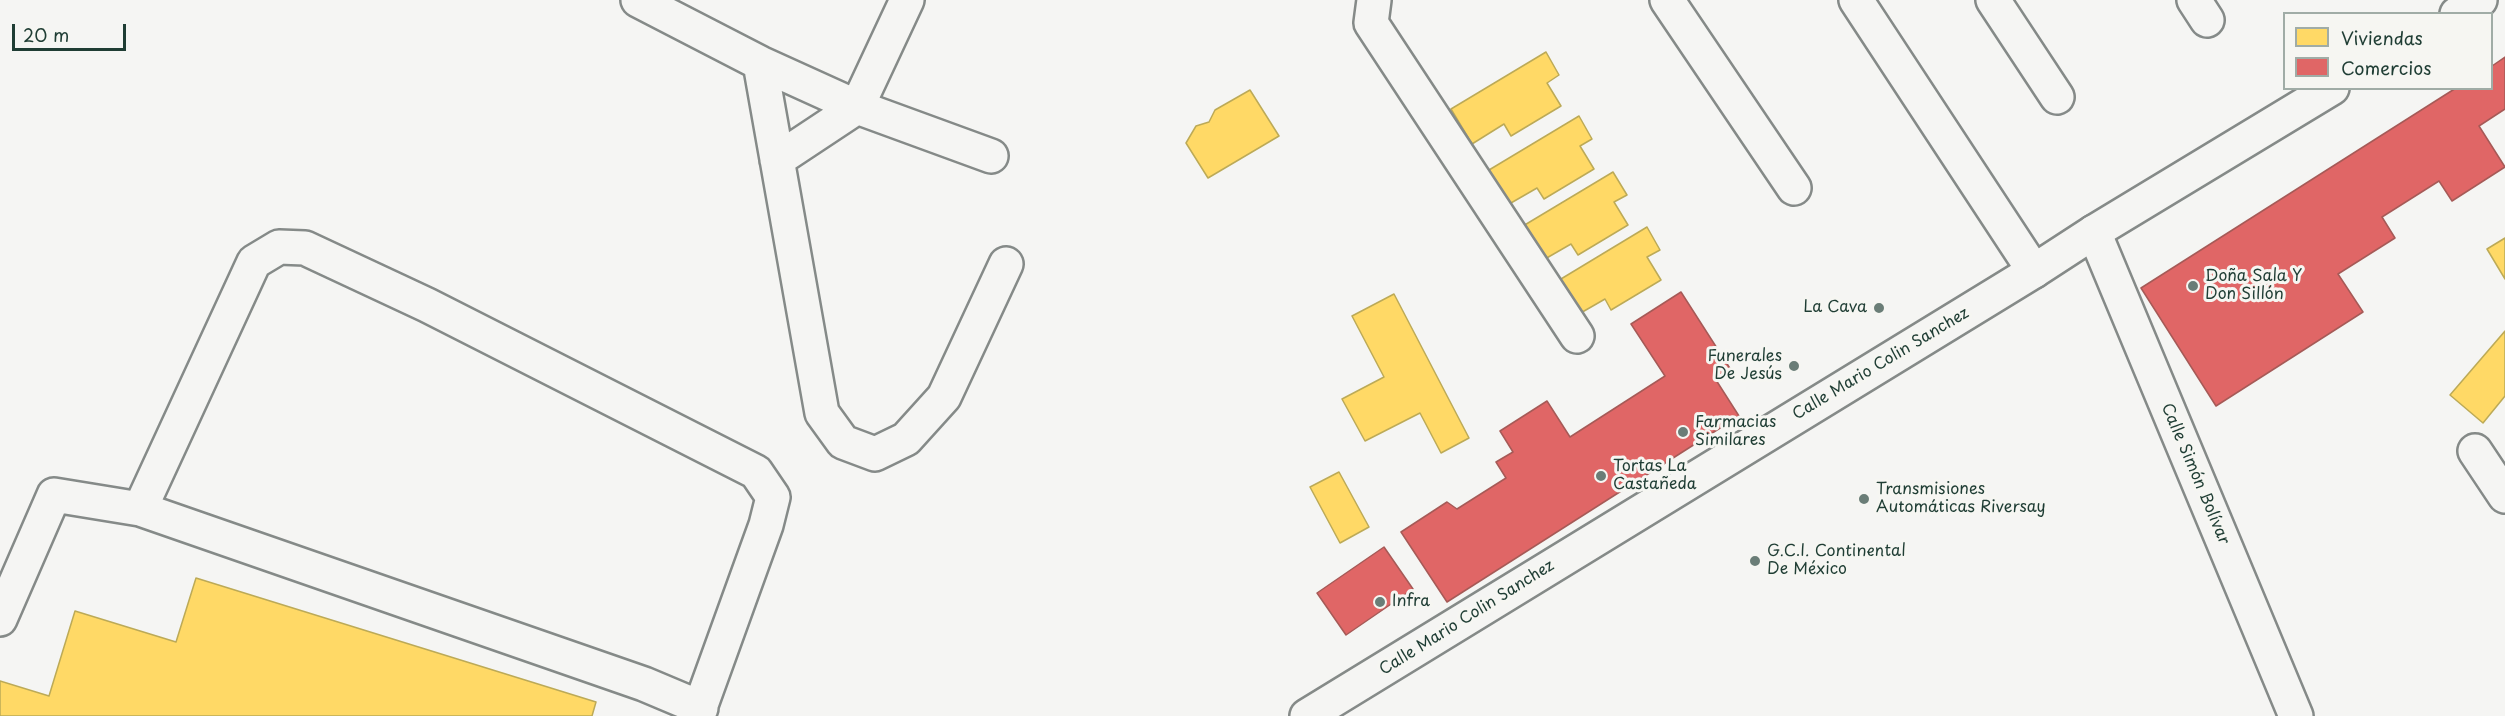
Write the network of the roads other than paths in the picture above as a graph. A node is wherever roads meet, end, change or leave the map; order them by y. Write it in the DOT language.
graph roads {
  1 [pos="638,0"];
  2 [pos="907,0"];
  3 [pos="1374,0"];
  4 [pos="1667,0"];
  5 [pos="1856,0"];
  6 [pos="1993,0"];
  7 [pos="2480,0"];
  8 [pos="2460,12"];
  9 [pos="760,63"];
  10 [pos="2329,90"];
  11 [pos="2057,97"];
  12 [pos="856,107"];
  13 [pos="991,156"];
  14 [pos="777,160"];
  15 [pos="1794,188"];
  16 [pos="2094,232"];
  17 [pos="1005,264"];
  18 [pos="2034,270"];
  19 [pos="1577,336"];
  20 [pos="2475,451"];
  21 [pos="2505,496"];
  22 [pos="140,509"];
  23 [pos="0,619"];
  24 [pos="699,712"];
  25 [pos="1307,716"];
  26 [pos="2296,716"];
  1 -- 9 [label="street"];
  2 -- 12 [label="street"];
  3 -- 19 [label="street"];
  4 -- 15 [label="street"];
  5 -- 18 [label="street"];
  6 -- 11 [label="street"];
  7 -- 8 [label="street"];
  9 -- 12 [label="street"];
  9 -- 14 [label="street"];
  10 -- 16 [label="street, Calle Mario Colin Sanchez"];
  12 -- 13 [label="street"];
  12 -- 14 [label="street"];
  14 -- 17 [label="street"];
  16 -- 18 [label="street, Calle Mario Colin Sanchez"];
  16 -- 26 [label="street, Calle Simón Bolívar"];
  18 -- 25 [label="street, Calle Mario Colin Sanchez"];
  20 -- 21 [label="street"];
  22 -- 23 [label="street"];
  22 -- 24 [label="street"];
  22 -- 24 [label="street"];
}
